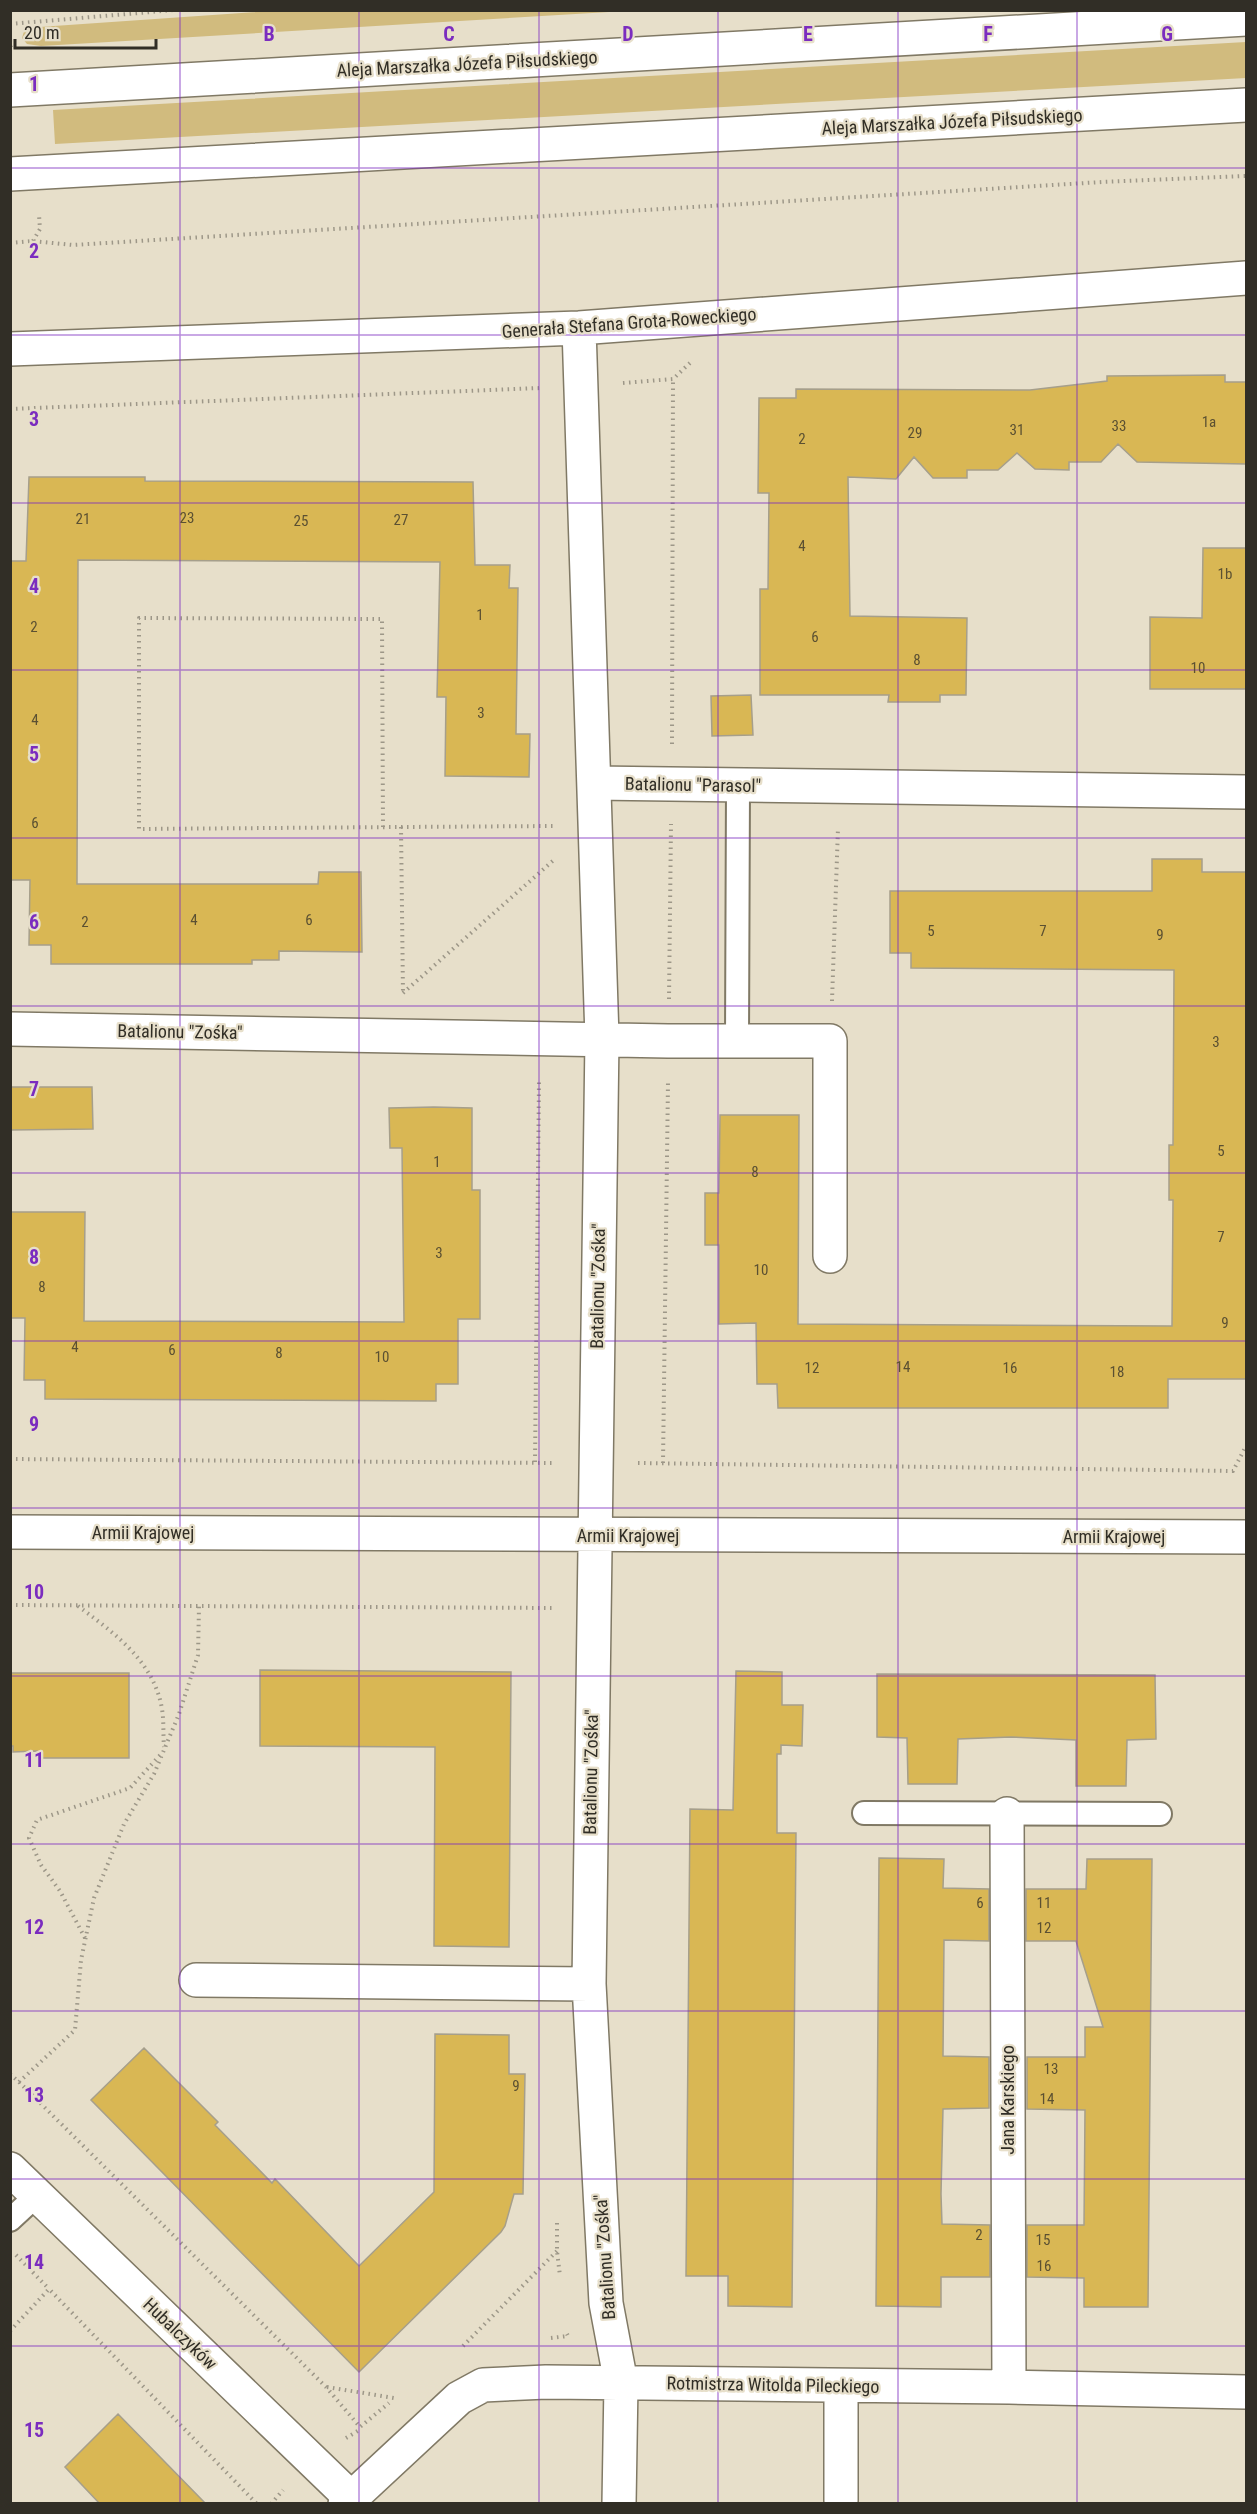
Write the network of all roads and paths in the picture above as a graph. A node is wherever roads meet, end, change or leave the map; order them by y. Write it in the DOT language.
graph roads {
  1 [pos="174,10"];
  2 [pos="1246,19"];
  3 [pos="10,24"];
  4 [pos="10,40"];
  5 [pos="11,47"];
  6 [pos="10,90"];
  7 [pos="1246,105"];
  8 [pos="10,174"];
  9 [pos="1246,176"];
  10 [pos="10,243"];
  11 [pos="1246,278"];
  12 [pos="579,328"];
  13 [pos="10,349"];
  14 [pos="673,379"];
  15 [pos="594,783"];
  16 [pos="672,785"];
  17 [pos="738,786"];
  18 [pos="1246,792"];
  19 [pos="838,824"];
  20 [pos="582,826"];
  21 [pos="383,827"];
  22 [pos="401,827"];
  23 [pos="403,993"];
  24 [pos="403,1000"];
  25 [pos="10,1029"];
  26 [pos="602,1038"];
  27 [pos="668,1041"];
  28 [pos="737,1041"];
  29 [pos="830,1041"];
  30 [pos="538,1079"];
  31 [pos="830,1256"];
  32 [pos="535,1462"];
  33 [pos="663,1463"];
  34 [pos="10,1532"];
  35 [pos="594,1536"];
  36 [pos="1246,1537"];
  37 [pos="10,1605"];
  38 [pos="77,1605"];
  39 [pos="199,1606"];
  40 [pos="556,1608"];
  41 [pos="164,1750"];
  42 [pos="864,1813"];
  43 [pos="1007,1814"];
  44 [pos="1160,1814"];
  45 [pos="85,1939"];
  46 [pos="196,1980"];
  47 [pos="590,1984"];
  48 [pos="10,2074"];
  49 [pos="19,2082"];
  50 [pos="10,2169"];
  51 [pos="37,2195"];
  52 [pos="557,2216"];
  53 [pos="10,2220"];
  54 [pos="10,2250"];
  55 [pos="557,2251"];
  56 [pos="561,2283"];
  57 [pos="49,2289"];
  58 [pos="566,2326"];
  59 [pos="10,2331"];
  60 [pos="546,2338"];
  61 [pos="471,2347"];
  62 [pos="621,2383"];
  63 [pos="841,2386"];
  64 [pos="326,2387"];
  65 [pos="1009,2387"];
  66 [pos="402,2391"];
  67 [pos="1246,2392"];
  68 [pos="394,2398"];
  69 [pos="348,2501"];
  70 [pos="841,2501"];
  71 [pos="257,2504"];
  72 [pos="619,2504"];
  1 -- 3 [label="path"];
  2 -- 6 [label="street, Aleja Marszałka Józefa Piłsudskiego"];
  4 -- 5 [label="path"];
  7 -- 8 [label="street, Aleja Marszałka Józefa Piłsudskiego"];
  9 -- 10 [label="path"];
  11 -- 12 [label="street, Generała Stefana Grota-Roweckiego"];
  12 -- 13 [label="street, Generała Stefana Grota-Roweckiego"];
  12 -- 15 [label="street"];
  14 -- 16 [label="path"];
  15 -- 16 [label="street, Batalionu \"Parasol\""];
  15 -- 20 [label="street, Batalionu \"Zośka\""];
  16 -- 17 [label="street, Batalionu \"Parasol\""];
  16 -- 27 [label="path"];
  17 -- 18 [label="street, Batalionu \"Parasol\""];
  17 -- 28 [label="lane"];
  19 -- 29 [label="path"];
  20 -- 22 [label="path"];
  20 -- 23 [label="path"];
  20 -- 26 [label="street, Batalionu \"Zośka\""];
  21 -- 21 [label="path"];
  21 -- 22 [label="path"];
  22 -- 23 [label="path"];
  23 -- 24 [label="path"];
  25 -- 26 [label="street, Batalionu \"Zośka\""];
  26 -- 27 [label="street, Batalionu \"Zośka\""];
  26 -- 35 [label="street, Batalionu \"Zośka\""];
  27 -- 28 [label="street, Batalionu \"Zośka\""];
  27 -- 33 [label="path"];
  28 -- 29 [label="street, Batalionu \"Zośka\""];
  29 -- 31 [label="street"];
  30 -- 32 [label="path"];
  34 -- 35 [label="street, Armii Krajowej"];
  35 -- 36 [label="street, Armii Krajowej"];
  35 -- 47 [label="street, Batalionu \"Zośka\""];
  37 -- 38 [label="path"];
  38 -- 39 [label="path"];
  38 -- 41 [label="path"];
  39 -- 40 [label="path"];
  39 -- 41 [label="path"];
  41 -- 45 [label="path"];
  41 -- 45 [label="path"];
  42 -- 43 [label="lane"];
  43 -- 44 [label="lane"];
  43 -- 65 [label="street, Jana Karskiego"];
  45 -- 49 [label="path"];
  46 -- 47 [label="street"];
  47 -- 62 [label="street, Batalionu \"Zośka\""];
  48 -- 49 [label="path"];
  49 -- 64 [label="path"];
  50 -- 51 [label="street, Hubalczyków"];
  51 -- 53 [label="lane"];
  51 -- 69 [label="street, Hubalczyków"];
  52 -- 55 [label="path"];
  54 -- 57 [label="path"];
  55 -- 56 [label="path"];
  55 -- 61 [label="path"];
  57 -- 59 [label="path"];
  57 -- 71 [label="path"];
  58 -- 60 [label="path"];
  62 -- 63 [label="street, Rotmistrza Witolda Pileckiego"];
  62 -- 69 [label="street, Rotmistrza Witolda Pileckiego"];
  62 -- 72 [label="street, Batalionu \"Zośka\""];
  63 -- 65 [label="street, Rotmistrza Witolda Pileckiego"];
  63 -- 70 [label="street"];
  64 -- 68 [label="path"];
  64 -- 68 [label="path"];
  65 -- 67 [label="street, Rotmistrza Witolda Pileckiego"];
  66 -- 68 [label="path"];
}
